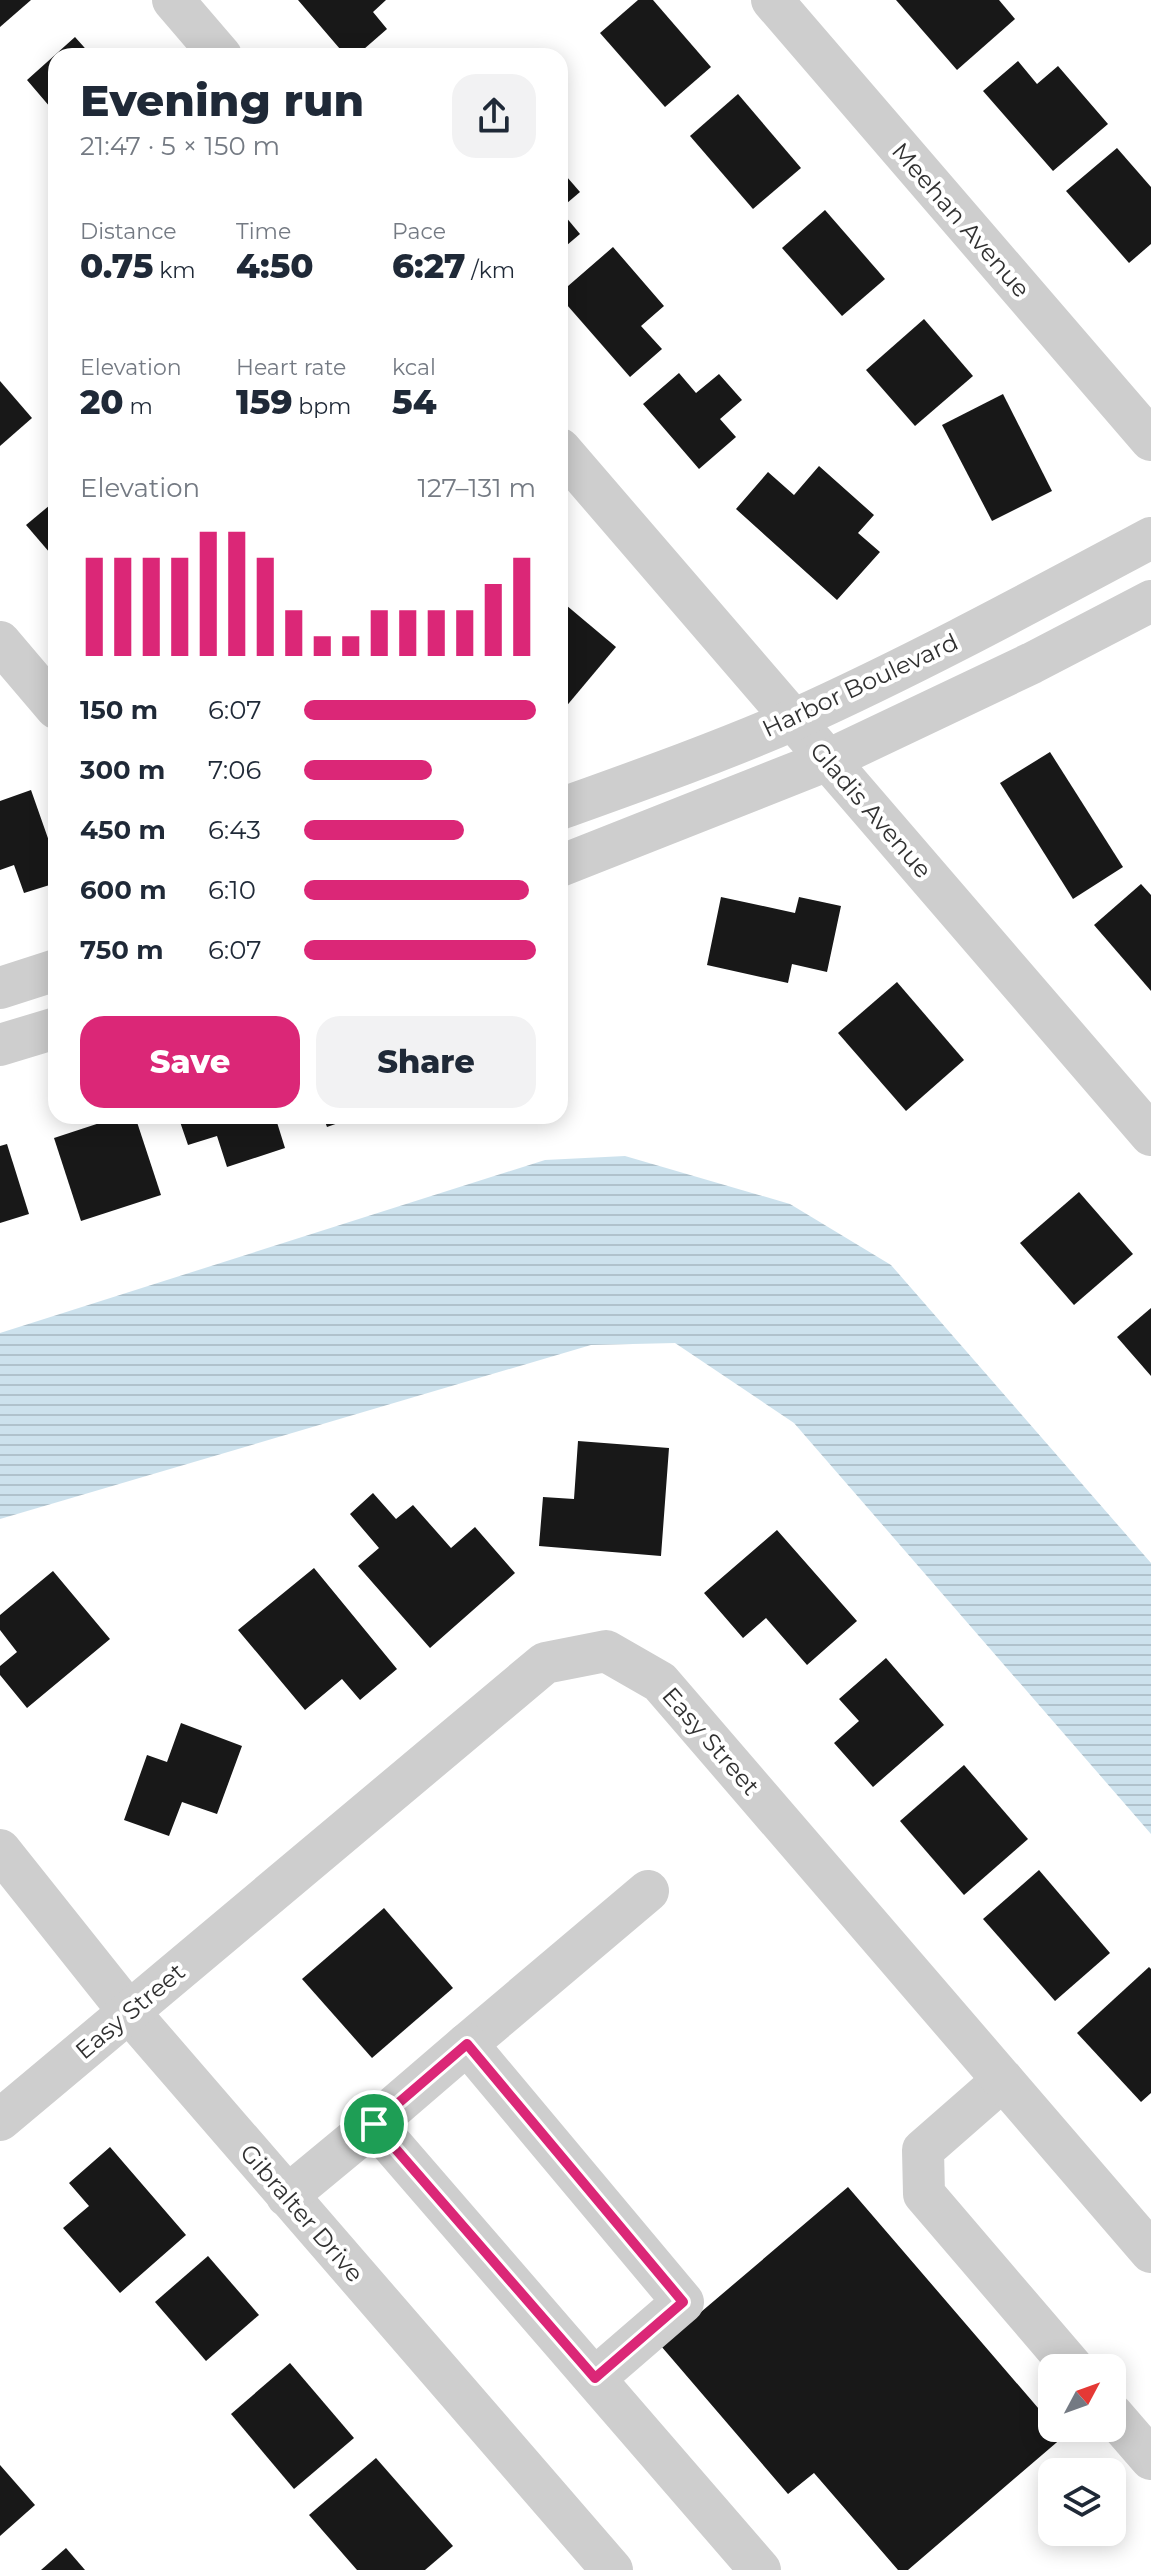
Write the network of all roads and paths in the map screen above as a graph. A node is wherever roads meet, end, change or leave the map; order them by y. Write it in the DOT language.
graph roads {
  1 [pos="173,0"];
  2 [pos="772,0"];
  3 [pos="214,48"];
  4 [pos="1151,440"];
  5 [pos="568,458"];
  6 [pos="1151,538"];
  7 [pos="1151,601"];
  8 [pos="0,642"];
  9 [pos="48,699"];
  10 [pos="793,719"];
  11 [pos="828,760"];
  12 [pos="568,806"];
  13 [pos="568,863"];
  14 [pos="48,973"];
  15 [pos="0,988"];
  16 [pos="48,1030"];
  17 [pos="0,1045"];
  18 [pos="1151,1135"];
  19 [pos="0,1850"];
  20 [pos="648,1891"];
  21 [pos="129,2012"];
  22 [pos="467,2044"];
  23 [pos="1003,2080"];
  24 [pos="0,2120"];
  25 [pos="374,2124"];
  26 [pos="287,2196"];
  27 [pos="1151,2252"];
  28 [pos="1061,2354"];
  29 [pos="595,2378"];
  30 [pos="1126,2430"];
  31 [pos="1151,2459"];
  32 [pos="612,2570"];
  33 [pos="760,2570"];
  1 -- 3 [label="street"];
  2 -- 4 [label="street, Meehan Avenue"];
  5 -- 10 [label="street, Gladis Avenue"];
  6 -- 10 [label="street, Harbor Boulevard"];
  7 -- 11 [label="street"];
  8 -- 9 [label="street"];
  10 -- 11 [label="street, Gladis Avenue"];
  10 -- 12 [label="street, Harbor Boulevard"];
  11 -- 13 [label="street"];
  11 -- 18 [label="street, Gladis Avenue"];
  14 -- 15 [label="street"];
  16 -- 17 [label="street"];
  19 -- 21 [label="street, Gibralter Drive"];
  20 -- 22 [label="street"];
  21 -- 23 [label="street, Easy Street"];
  21 -- 24 [label="street, Easy Street"];
  21 -- 26 [label="street, Gibralter Drive"];
  22 -- 25 [label="street"];
  22 -- 29 [label="street"];
  23 -- 27 [label="street, Easy Street"];
  23 -- 28 [label="street"];
  25 -- 26 [label="street"];
  25 -- 29 [label="street"];
  26 -- 32 [label="street, Gibralter Drive"];
  29 -- 33 [label="street"];
  30 -- 31 [label="street"];
}
